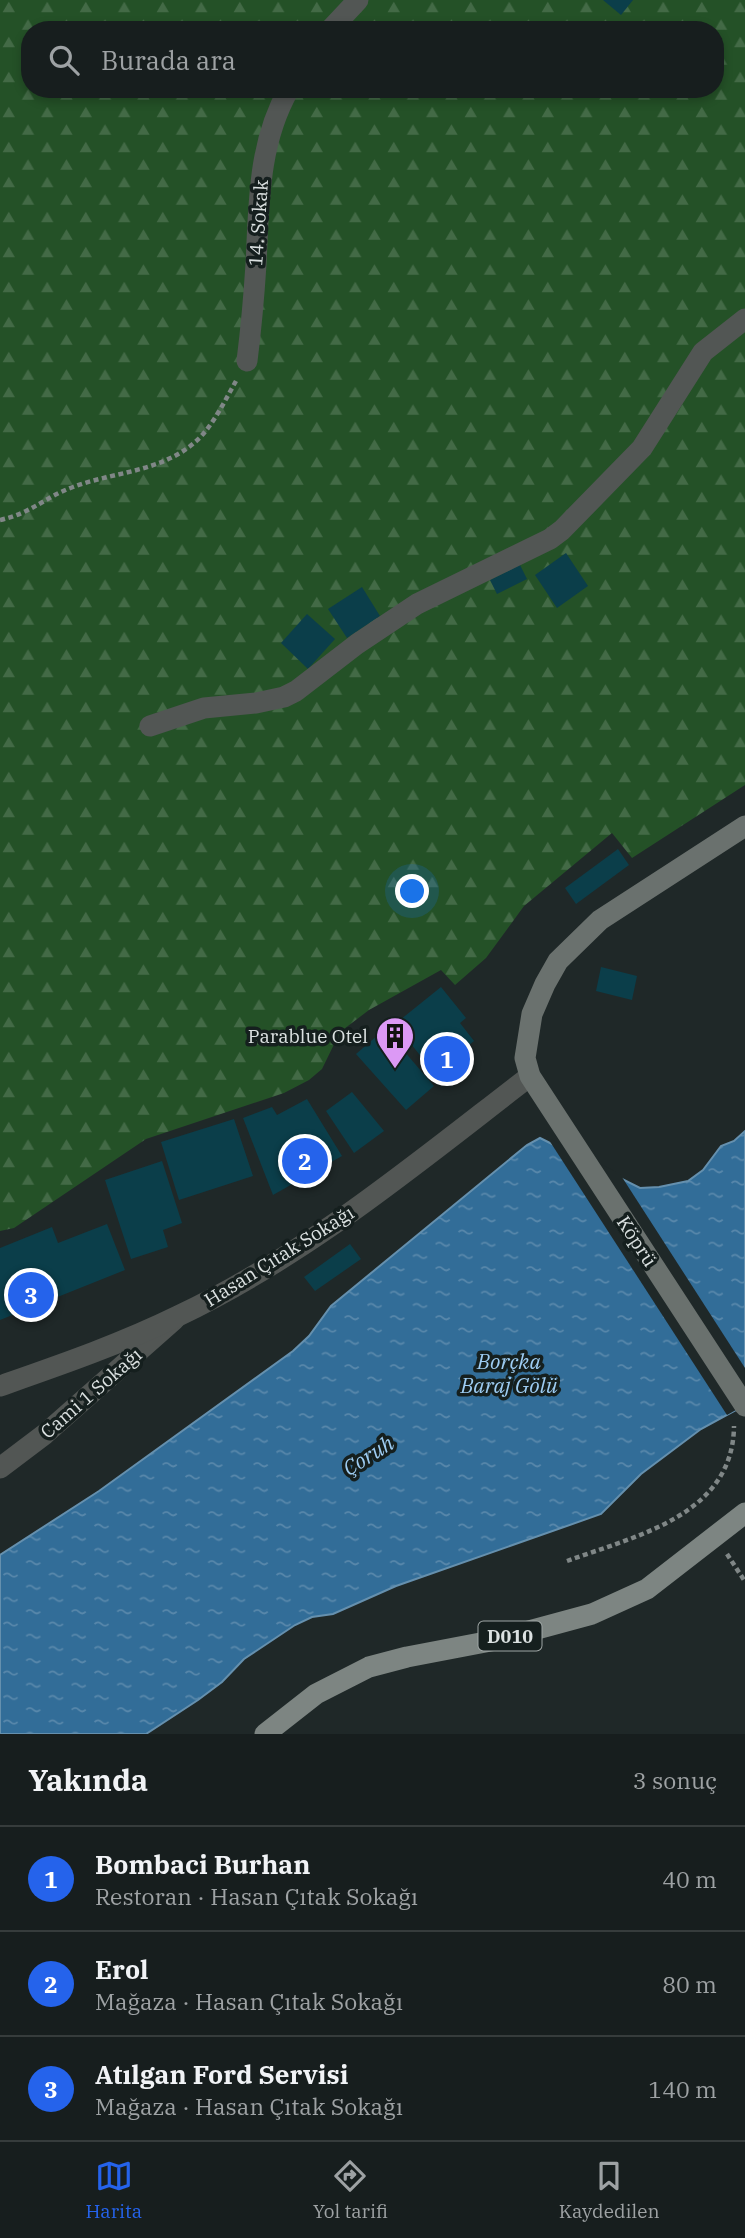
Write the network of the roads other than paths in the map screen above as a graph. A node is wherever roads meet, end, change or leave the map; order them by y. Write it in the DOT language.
graph roads {
  1 [pos="358,0"];
  2 [pos="338,21"];
  3 [pos="283,98"];
  4 [pos="745,319"];
  5 [pos="247,361"];
  6 [pos="150,726"];
  7 [pos="745,826"];
  8 [pos="530,1076"];
  9 [pos="179,1316"];
  10 [pos="0,1387"];
  11 [pos="739,1411"];
  12 [pos="0,1468"];
  13 [pos="745,1513"];
  14 [pos="265,1734"];
  1 -- 2 [label="street"];
  3 -- 5 [label="street, 14. Sokak"];
  4 -- 6 [label="street"];
  7 -- 8 [label="main road"];
  8 -- 9 [label="street, Hasan Çıtak Sokağı"];
  8 -- 11 [label="main road, Köprü"];
  9 -- 10 [label="street, Hasan Çıtak Sokağı"];
  9 -- 12 [label="street, Cami 1 Sokağı"];
  13 -- 14 [label="main road, D010"];
}
